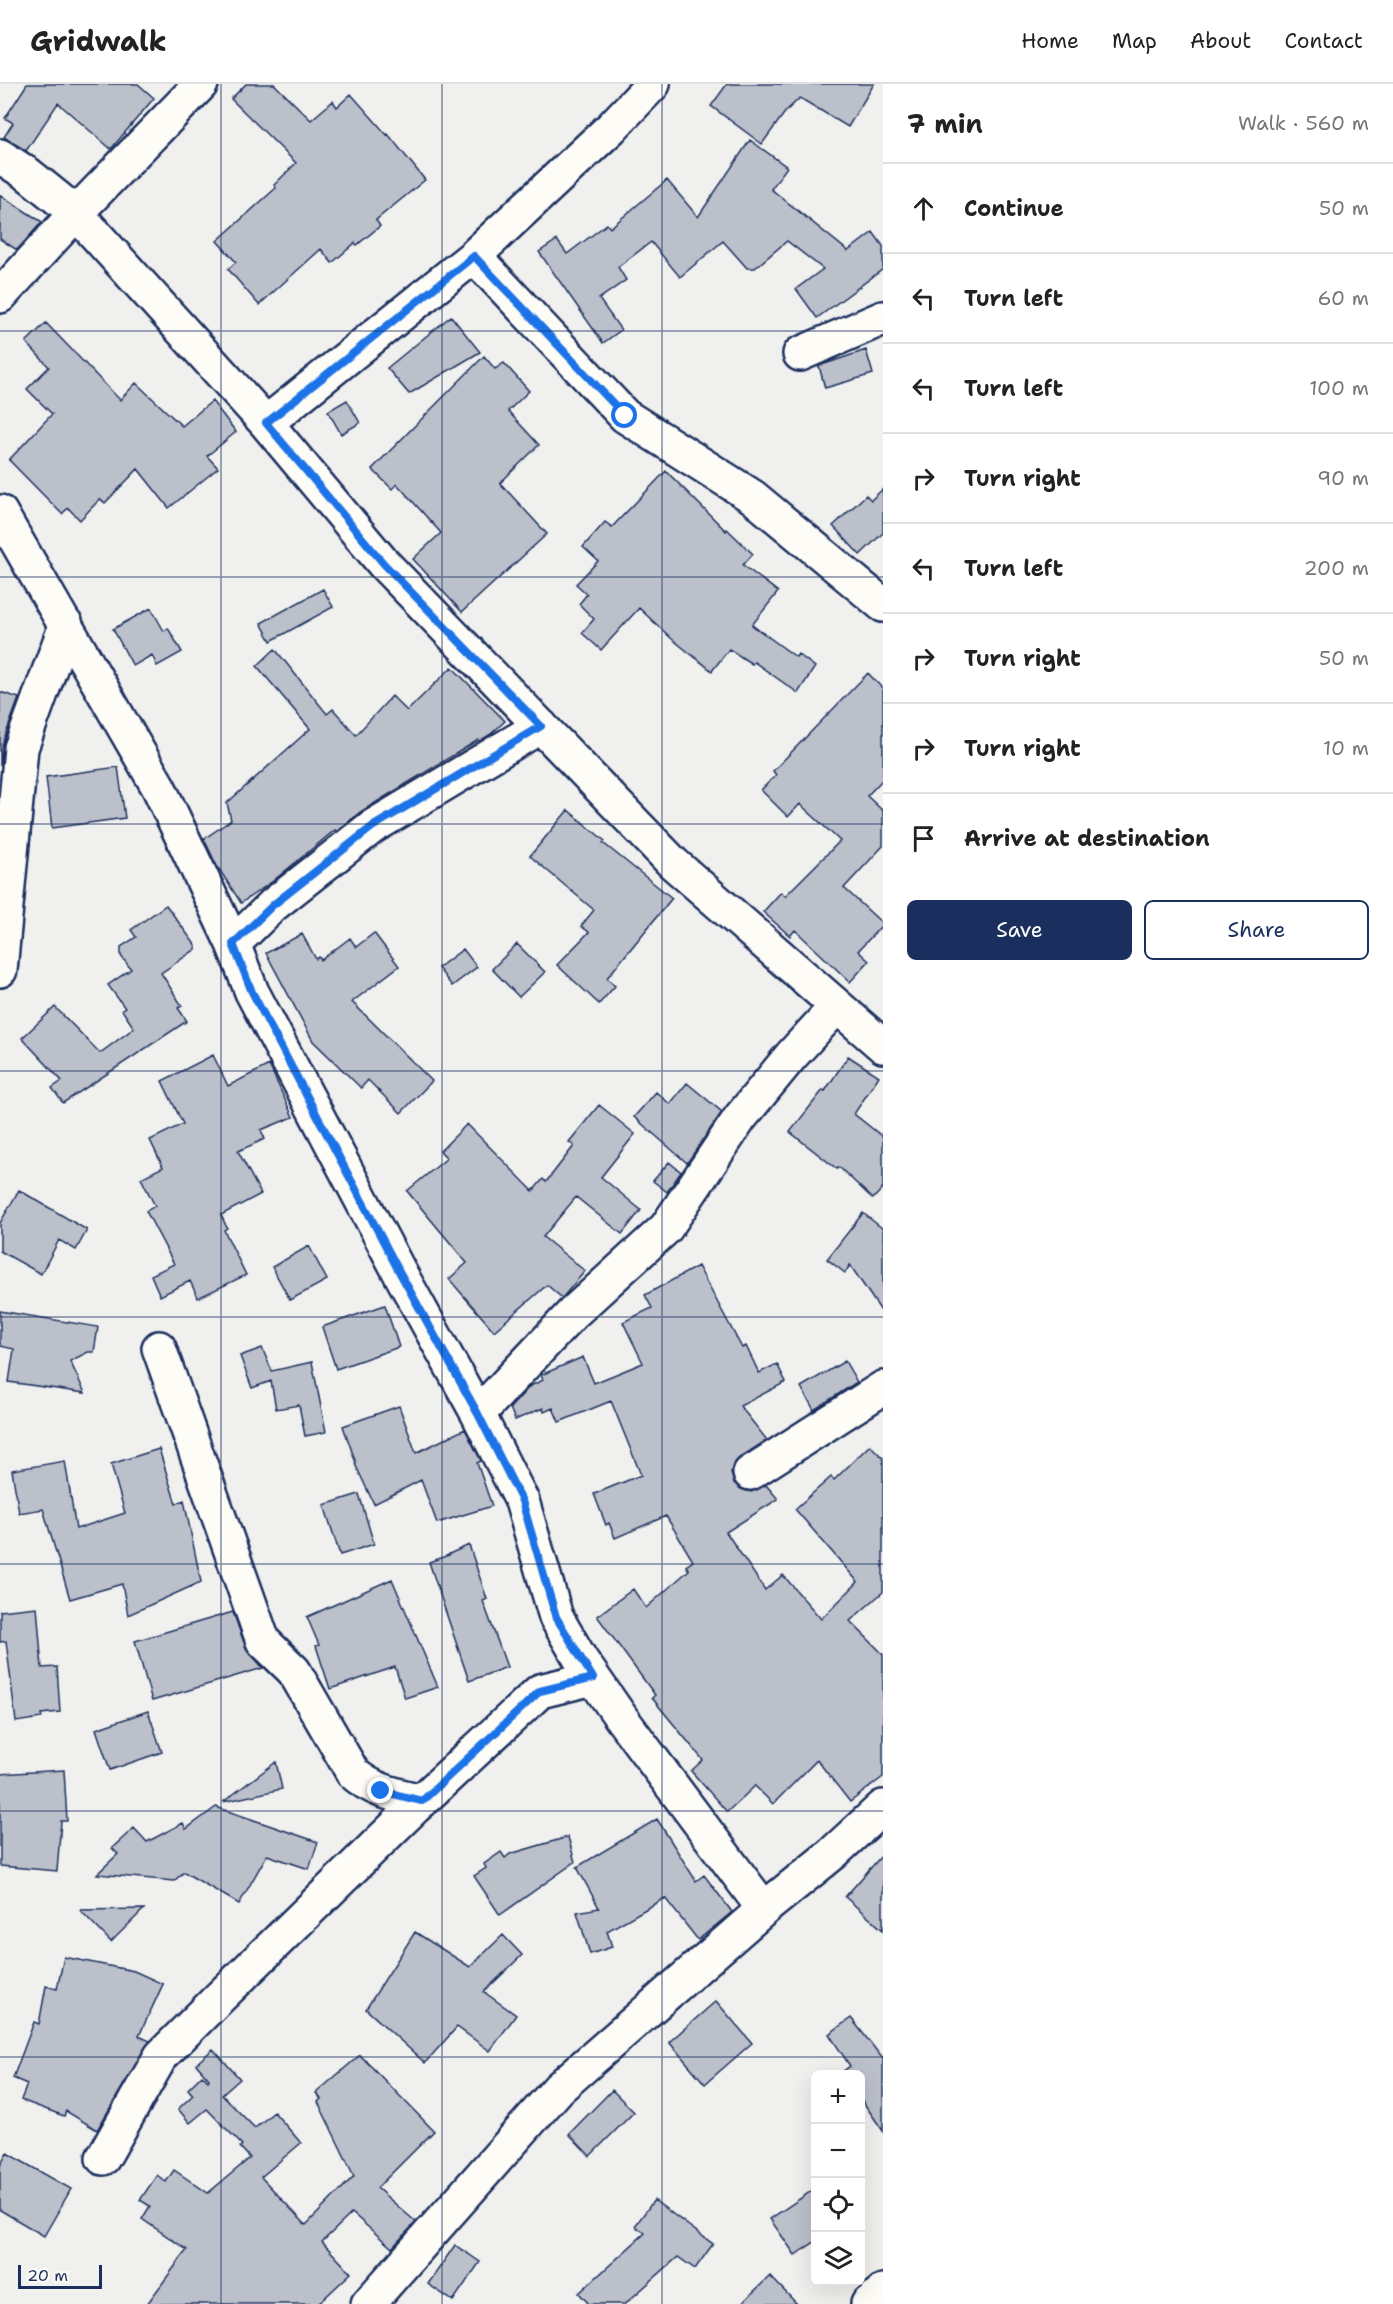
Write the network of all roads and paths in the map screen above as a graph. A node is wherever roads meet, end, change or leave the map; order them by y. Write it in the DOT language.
graph roads {
  1 [pos="201,84"];
  2 [pos="653,84"];
  3 [pos="0,156"];
  4 [pos="76,213"];
  5 [pos="474,256"];
  6 [pos="0,296"];
  7 [pos="883,318"];
  8 [pos="800,354"];
  9 [pos="266,423"];
  10 [pos="0,512"];
  11 [pos="883,605"];
  12 [pos="66,625"];
  13 [pos="541,726"];
  14 [pos="233,944"];
  15 [pos="0,970"];
  16 [pos="837,1005"];
  17 [pos="883,1046"];
  18 [pos="159,1348"];
  19 [pos="883,1388"];
  20 [pos="478,1414"];
  21 [pos="750,1473"];
  22 [pos="593,1678"];
  23 [pos="422,1801"];
  24 [pos="883,1807"];
  25 [pos="764,1909"];
  26 [pos="103,2158"];
  27 [pos="883,2291"];
  28 [pos="368,2304"];
  29 [pos="868,2304"];
  1 -- 4 [label="street"];
  2 -- 5 [label="street"];
  3 -- 4 [label="street"];
  4 -- 6 [label="street"];
  4 -- 9 [label="street"];
  5 -- 9 [label="street"];
  5 -- 11 [label="street"];
  7 -- 8 [label="street"];
  9 -- 13 [label="street"];
  10 -- 12 [label="street"];
  12 -- 14 [label="street"];
  12 -- 15 [label="street"];
  13 -- 14 [label="street"];
  13 -- 16 [label="street"];
  14 -- 20 [label="street"];
  16 -- 17 [label="street"];
  16 -- 20 [label="street"];
  18 -- 23 [label="street"];
  19 -- 21 [label="street"];
  20 -- 22 [label="street"];
  22 -- 23 [label="street"];
  22 -- 25 [label="street"];
  23 -- 26 [label="street"];
  24 -- 25 [label="street"];
  25 -- 28 [label="street"];
  27 -- 29 [label="street"];
}
